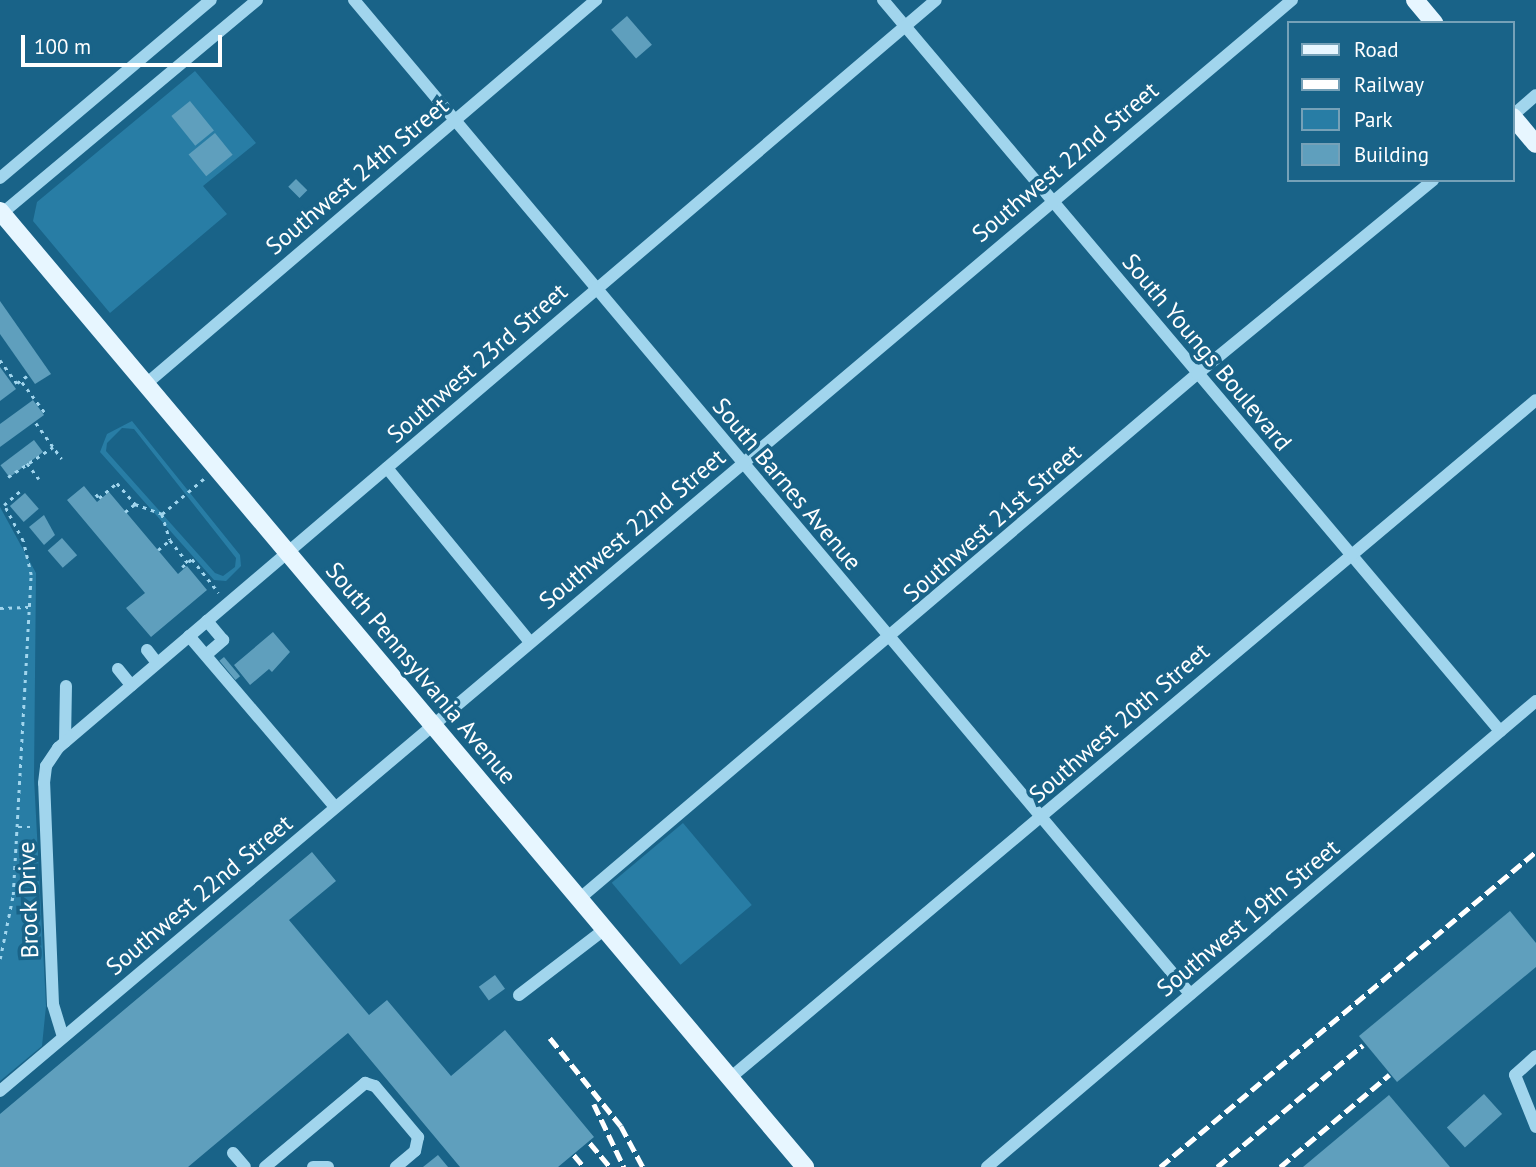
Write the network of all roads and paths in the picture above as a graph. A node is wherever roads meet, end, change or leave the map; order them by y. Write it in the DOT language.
graph roads {
  1 [pos="211,0"];
  2 [pos="257,0"];
  3 [pos="354,0"];
  4 [pos="596,0"];
  5 [pos="883,0"];
  6 [pos="936,0"];
  7 [pos="1292,0"];
  8 [pos="1415,0"];
  9 [pos="1432,21"];
  10 [pos="905,26"];
  11 [pos="1536,95"];
  12 [pos="1515,114"];
  13 [pos="1515,118"];
  14 [pos="455,120"];
  15 [pos="1536,144"];
  16 [pos="0,178"];
  17 [pos="1431,182"];
  18 [pos="1052,199"];
  19 [pos="1,213"];
  20 [pos="596,288"];
  21 [pos="0,360"];
  22 [pos="1197,374"];
  23 [pos="27,376"];
  24 [pos="21,381"];
  25 [pos="146,384"];
  26 [pos="1536,400"];
  27 [pos="45,413"];
  28 [pos="36,423"];
  29 [pos="53,447"];
  30 [pos="62,459"];
  31 [pos="28,464"];
  32 [pos="742,464"];
  33 [pos="387,468"];
  34 [pos="8,477"];
  35 [pos="206,477"];
  36 [pos="39,479"];
  37 [pos="20,491"];
  38 [pos="96,494"];
  39 [pos="135,504"];
  40 [pos="125,512"];
  41 [pos="162,514"];
  42 [pos="170,540"];
  43 [pos="158,550"];
  44 [pos="288,553"];
  45 [pos="1350,553"];
  46 [pos="188,563"];
  47 [pos="182,567"];
  48 [pos="219,593"];
  49 [pos="27,607"];
  50 [pos="0,608"];
  51 [pos="207,621"];
  52 [pos="189,636"];
  53 [pos="891,638"];
  54 [pos="530,642"];
  55 [pos="147,650"];
  56 [pos="206,655"];
  57 [pos="157,663"];
  58 [pos="118,668"];
  59 [pos="131,685"];
  60 [pos="66,687"];
  61 [pos="1536,701"];
  62 [pos="433,725"];
  63 [pos="1500,731"];
  64 [pos="65,741"];
  65 [pos="48,761"];
  66 [pos="335,807"];
  67 [pos="1041,818"];
  68 [pos="46,826"];
  69 [pos="17,827"];
  70 [pos="579,899"];
  71 [pos="605,929"];
  72 [pos="0,958"];
  73 [pos="1190,994"];
  74 [pos="519,995"];
  75 [pos="63,1037"];
  76 [pos="1536,1056"];
  77 [pos="730,1079"];
  78 [pos="0,1091"];
  79 [pos="1536,1127"];
  80 [pos="233,1153"];
  81 [pos="245,1167"];
  82 [pos="265,1167"];
  83 [pos="313,1167"];
  84 [pos="328,1167"];
  85 [pos="396,1167"];
  86 [pos="805,1167"];
  87 [pos="987,1167"];
  1 -- 16 [label="street"];
  2 -- 19 [label="street"];
  3 -- 14 [label="street, South Barnes Avenue"];
  4 -- 14 [label="street, Southwest 24th Street"];
  5 -- 10 [label="street, South Youngs Boulevard"];
  6 -- 10 [label="street, Southwest 23rd Street"];
  7 -- 18 [label="street, Southwest 22nd Street"];
  8 -- 9 [label="main road"];
  10 -- 18 [label="street, South Youngs Boulevard"];
  10 -- 20 [label="street, Southwest 23rd Street"];
  11 -- 12 [label="street"];
  13 -- 15 [label="main road"];
  14 -- 20 [label="street, South Barnes Avenue"];
  14 -- 25 [label="street, Southwest 24th Street"];
  17 -- 22 [label="street, Southwest 21st Street"];
  18 -- 22 [label="street, South Youngs Boulevard"];
  18 -- 32 [label="street, Southwest 22nd Street"];
  19 -- 25 [label="main road, South Pennsylvania Avenue"];
  20 -- 32 [label="street, South Barnes Avenue"];
  20 -- 33 [label="street, Southwest 23rd Street"];
  21 -- 24 [label="path"];
  22 -- 45 [label="street, South Youngs Boulevard"];
  22 -- 53 [label="street, Southwest 21st Street"];
  23 -- 24 [label="path"];
  24 -- 27 [label="path"];
  25 -- 44 [label="main road, South Pennsylvania Avenue"];
  26 -- 45 [label="street, Southwest 20th Street"];
  28 -- 29 [label="path"];
  29 -- 30 [label="path"];
  29 -- 31 [label="path"];
  31 -- 34 [label="path"];
  31 -- 36 [label="path"];
  32 -- 53 [label="street, South Barnes Avenue"];
  32 -- 54 [label="street, Southwest 22nd Street"];
  33 -- 44 [label="street, Southwest 23rd Street"];
  33 -- 54 [label="street"];
  35 -- 41 [label="path"];
  37 -- 49 [label="path"];
  38 -- 39 [label="path"];
  39 -- 40 [label="path"];
  39 -- 41 [label="path"];
  41 -- 42 [label="path"];
  42 -- 43 [label="path"];
  42 -- 46 [label="path"];
  44 -- 51 [label="street, Southwest 23rd Street"];
  44 -- 62 [label="main road, South Pennsylvania Avenue"];
  45 -- 63 [label="street, South Youngs Boulevard"];
  45 -- 67 [label="street, Southwest 20th Street"];
  46 -- 47 [label="path"];
  46 -- 48 [label="path"];
  49 -- 50 [label="path"];
  49 -- 69 [label="path"];
  51 -- 52 [label="street, Southwest 23rd Street"];
  51 -- 56 [label="street"];
  52 -- 56 [label="street"];
  52 -- 57 [label="street, Southwest 23rd Street"];
  53 -- 67 [label="street, South Barnes Avenue"];
  53 -- 70 [label="street, Southwest 21st Street"];
  54 -- 62 [label="street, Southwest 22nd Street"];
  55 -- 57 [label="street"];
  56 -- 66 [label="street"];
  57 -- 59 [label="street, Southwest 23rd Street"];
  58 -- 59 [label="street"];
  59 -- 64 [label="street, Southwest 23rd Street"];
  60 -- 64 [label="street"];
  61 -- 63 [label="street, Southwest 19th Street"];
  62 -- 66 [label="street, Southwest 22nd Street"];
  62 -- 70 [label="main road, South Pennsylvania Avenue"];
  63 -- 73 [label="street, Southwest 19th Street"];
  64 -- 65 [label="street, Southwest 23rd Street"];
  65 -- 68 [label="street, Brock Drive"];
  66 -- 75 [label="street, Southwest 22nd Street"];
  67 -- 73 [label="street, South Barnes Avenue"];
  67 -- 77 [label="street, Southwest 20th Street"];
  68 -- 69 [label="path"];
  68 -- 75 [label="street, Brock Drive"];
  69 -- 72 [label="path"];
  70 -- 71 [label="main road, South Pennsylvania Avenue"];
  71 -- 74 [label="street"];
  71 -- 77 [label="main road, South Pennsylvania Avenue"];
  73 -- 87 [label="street, Southwest 19th Street"];
  75 -- 78 [label="street, Southwest 22nd Street"];
  76 -- 79 [label="street"];
  77 -- 86 [label="main road, South Pennsylvania Avenue"];
  80 -- 81 [label="street"];
  82 -- 85 [label="street"];
  83 -- 84 [label="street"];
}
